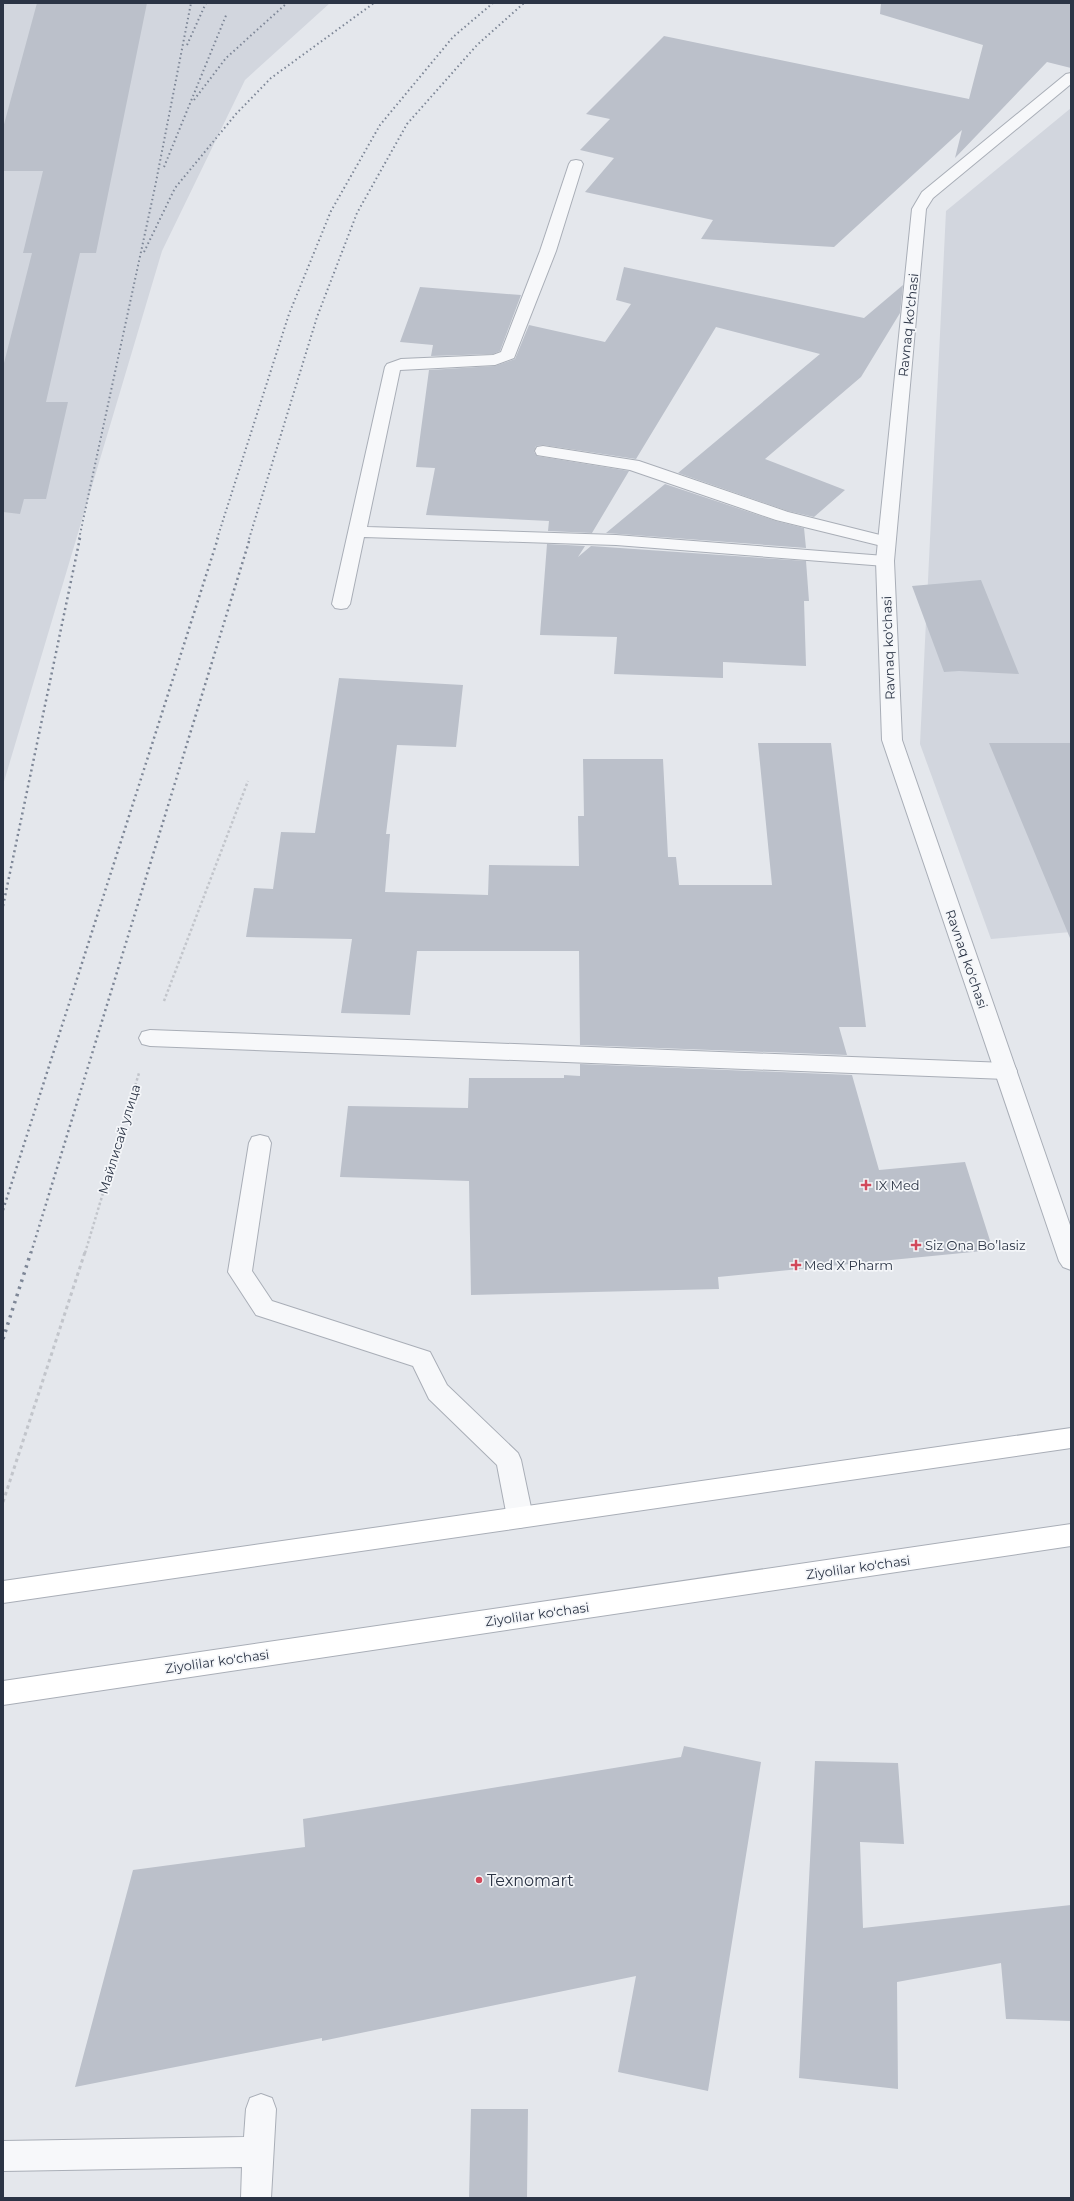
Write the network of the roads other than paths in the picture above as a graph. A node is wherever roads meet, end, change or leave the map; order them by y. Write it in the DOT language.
graph roads {
  1 [pos="1071,77"];
  2 [pos="576,164"];
  3 [pos="544,451"];
  4 [pos="357,532"];
  5 [pos="886,542"];
  6 [pos="885,561"];
  7 [pos="341,604"];
  8 [pos="150,1038"];
  9 [pos="1006,1071"];
  10 [pos="260,1143"];
  11 [pos="1071,1261"];
  12 [pos="1071,1438"];
  13 [pos="520,1517"];
  14 [pos="1071,1535"];
  15 [pos="3,1592"];
  16 [pos="3,1693"];
  17 [pos="261,2109"];
  18 [pos="259,2152"];
  19 [pos="3,2156"];
  20 [pos="256,2198"];
  1 -- 5 [label="street, Ravnaq ko'chasi"];
  2 -- 4 [label="street"];
  3 -- 5 [label="street"];
  4 -- 6 [label="street"];
  4 -- 7 [label="street"];
  5 -- 6 [label="street, Ravnaq ko'chasi"];
  6 -- 9 [label="street, Ravnaq ko'chasi"];
  8 -- 9 [label="street"];
  9 -- 11 [label="street, Ravnaq ko'chasi"];
  10 -- 13 [label="street"];
  12 -- 13 [label="main road"];
  13 -- 15 [label="main road"];
  14 -- 16 [label="main road, Ziyolilar ko'chasi"];
  17 -- 18 [label="street"];
  18 -- 19 [label="street"];
  18 -- 20 [label="street"];
}
